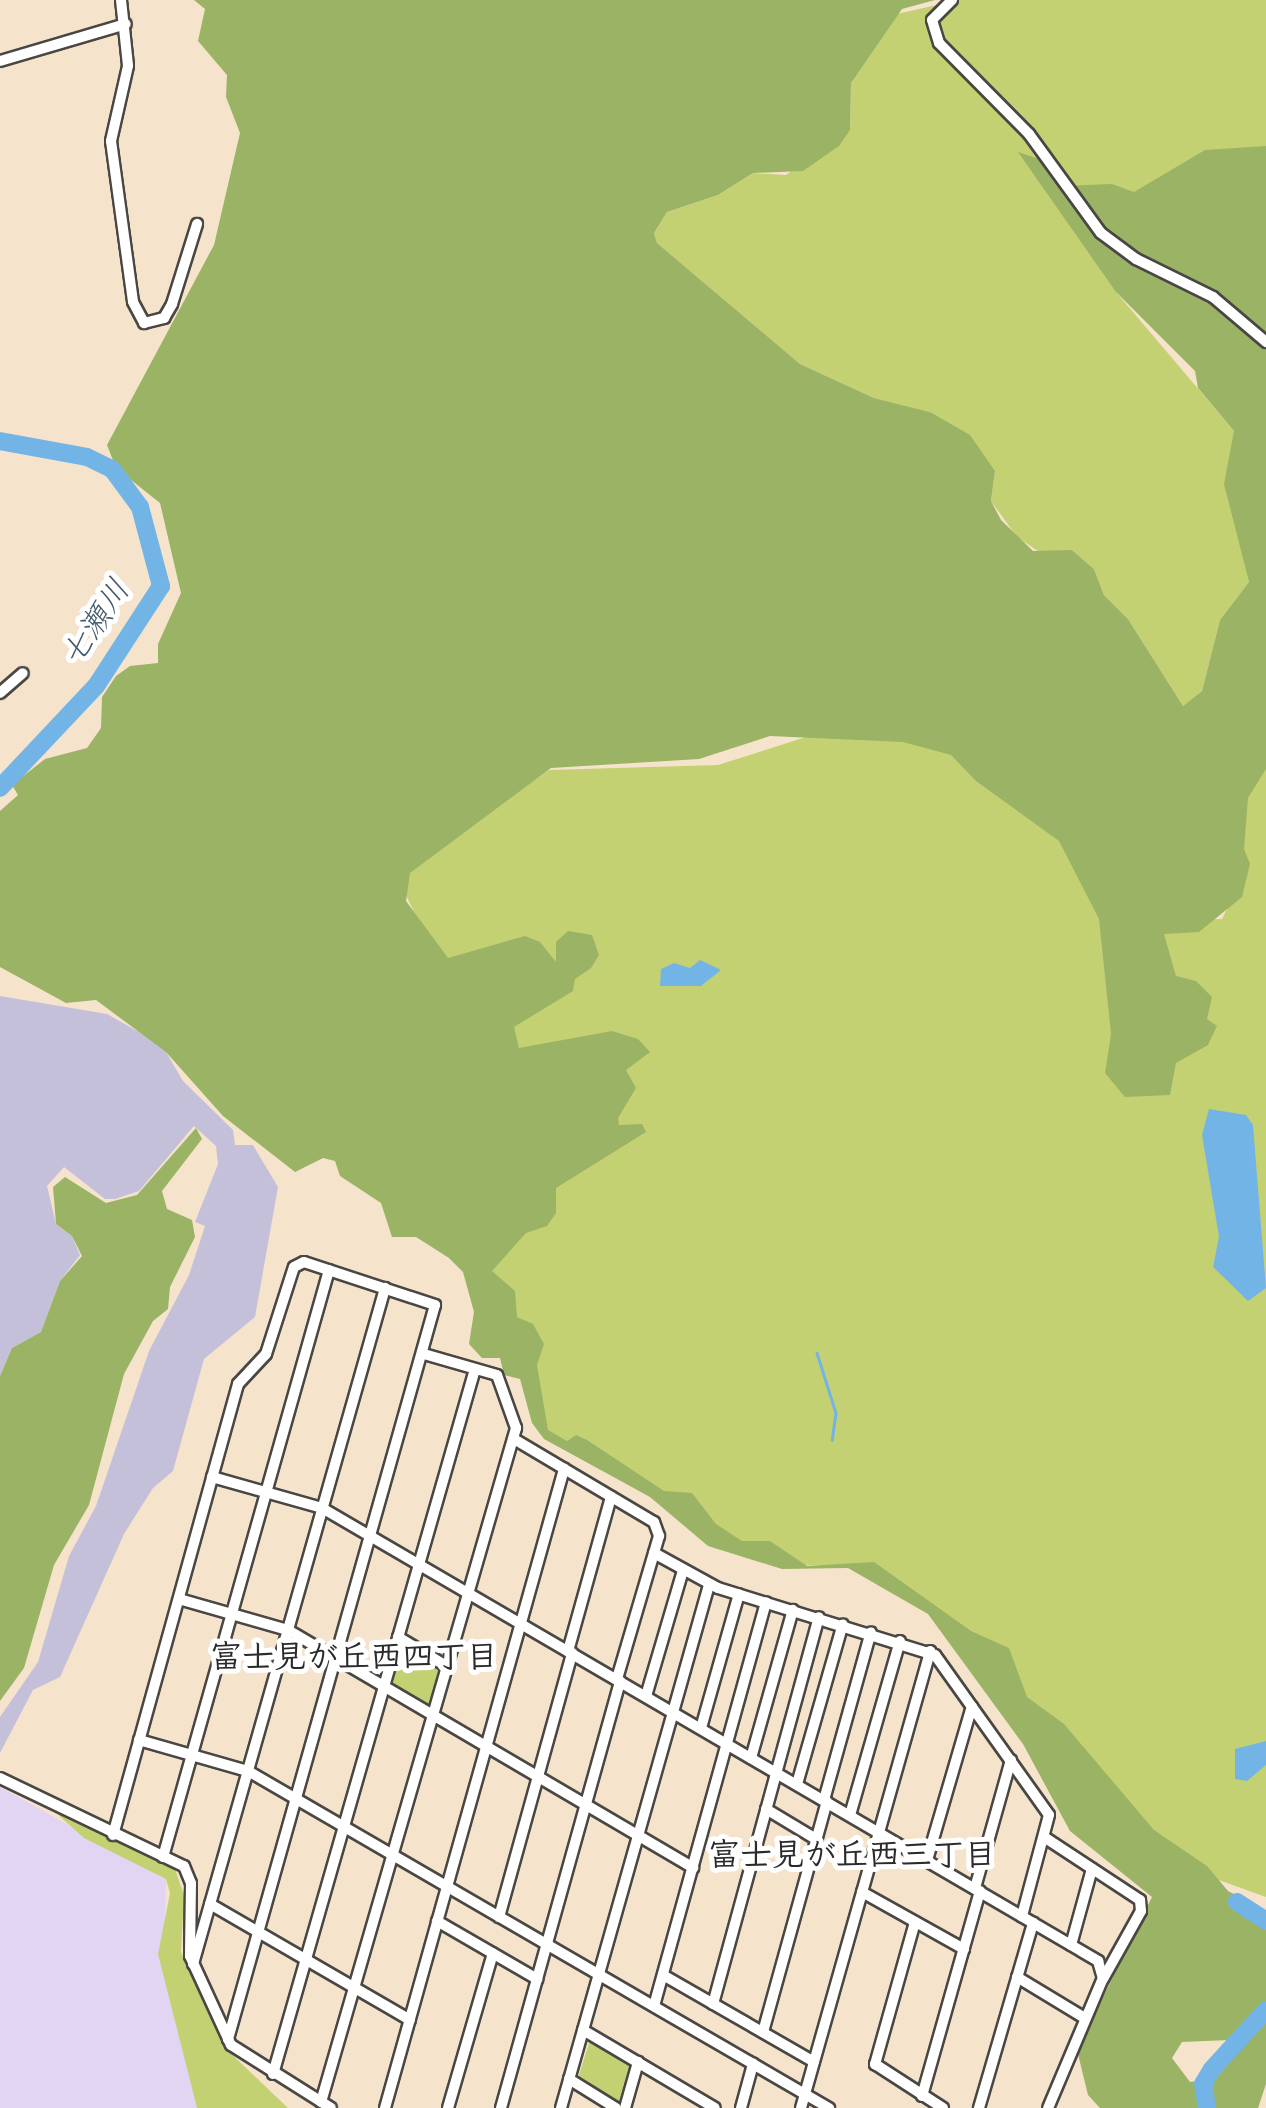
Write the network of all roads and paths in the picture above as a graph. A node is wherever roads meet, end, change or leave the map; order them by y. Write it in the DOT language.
graph roads {
  1 [pos="121,0"];
  2 [pos="952,0"];
  3 [pos="126,24"];
  4 [pos="0,61"];
  5 [pos="197,224"];
  6 [pos="1266,342"];
  7 [pos="23,674"];
  8 [pos="0,693"];
  9 [pos="330,1270"];
  10 [pos="385,1288"];
  11 [pos="424,1354"];
  12 [pos="475,1369"];
  13 [pos="514,1439"];
  14 [pos="564,1469"];
  15 [pos="212,1477"];
  16 [pos="266,1492"];
  17 [pos="611,1497"];
  18 [pos="322,1508"];
  19 [pos="372,1537"];
  20 [pos="654,1553"];
  21 [pos="419,1564"];
  22 [pos="683,1570"];
  23 [pos="709,1584"];
  24 [pos="470,1594"];
  25 [pos="739,1594"];
  26 [pos="178,1599"];
  27 [pos="766,1602"];
  28 [pos="793,1610"];
  29 [pos="232,1614"];
  30 [pos="819,1617"];
  31 [pos="521,1623"];
  32 [pos="843,1624"];
  33 [pos="288,1630"];
  34 [pos="871,1632"];
  35 [pos="398,1637"];
  36 [pos="900,1641"];
  37 [pos="930,1650"];
  38 [pos="570,1652"];
  39 [pos="337,1659"];
  40 [pos="448,1667"];
  41 [pos="619,1680"];
  42 [pos="384,1686"];
  43 [pos="646,1696"];
  44 [pos="972,1706"];
  45 [pos="674,1712"];
  46 [pos="434,1716"];
  47 [pos="701,1728"];
  48 [pos="140,1740"];
  49 [pos="727,1744"];
  50 [pos="486,1746"];
  51 [pos="192,1755"];
  52 [pos="752,1758"];
  53 [pos="1011,1760"];
  54 [pos="248,1771"];
  55 [pos="776,1772"];
  56 [pos="538,1776"];
  57 [pos="0,1778"];
  58 [pos="797,1784"];
  59 [pos="297,1800"];
  60 [pos="825,1801"];
  61 [pos="586,1805"];
  62 [pos="766,1808"];
  63 [pos="850,1815"];
  64 [pos="344,1827"];
  65 [pos="879,1832"];
  66 [pos="113,1836"];
  67 [pos="639,1836"];
  68 [pos="1044,1837"];
  69 [pos="816,1839"];
  70 [pos="163,1856"];
  71 [pos="393,1856"];
  72 [pos="926,1860"];
  73 [pos="693,1868"];
  74 [pos="1092,1868"];
  75 [pos="447,1887"];
  76 [pos="977,1890"];
  77 [pos="862,1892"];
  78 [pos="210,1904"];
  79 [pos="1022,1916"];
  80 [pos="499,1917"];
  81 [pos="438,1921"];
  82 [pos="916,1922"];
  83 [pos="1033,1922"];
  84 [pos="259,1932"];
  85 [pos="547,1944"];
  86 [pos="1071,1945"];
  87 [pos="964,1949"];
  88 [pos="493,1953"];
  89 [pos="306,1960"];
  90 [pos="193,1964"];
  91 [pos="599,1975"];
  92 [pos="662,1975"];
  93 [pos="1017,1976"];
  94 [pos="537,1980"];
  95 [pos="1102,1980"];
  96 [pos="354,1988"];
  97 [pos="712,2004"];
  98 [pos="654,2006"];
  99 [pos="1084,2017"];
  100 [pos="410,2020"];
  101 [pos="583,2030"];
  102 [pos="762,2032"];
  103 [pos="228,2039"];
  104 [pos="638,2062"];
  105 [pos="814,2062"];
  106 [pos="754,2064"];
  107 [pos="273,2074"];
  108 [pos="569,2079"];
  109 [pos="688,2092"];
  110 [pos="805,2094"];
  111 [pos="922,2096"];
  112 [pos="326,2105"];
  113 [pos="385,2108"];
  114 [pos="448,2108"];
  115 [pos="502,2108"];
  116 [pos="561,2108"];
  117 [pos="616,2108"];
  118 [pos="625,2108"];
  119 [pos="683,2108"];
  120 [pos="716,2108"];
  121 [pos="741,2108"];
  122 [pos="801,2108"];
  123 [pos="830,2108"];
  124 [pos="944,2108"];
  125 [pos="979,2108"];
  126 [pos="1048,2108"];
  1 -- 3 [label="street"];
  2 -- 6 [label="street"];
  3 -- 4 [label="street"];
  3 -- 5 [label="street"];
  7 -- 8 [label="street"];
  9 -- 10 [label="street"];
  9 -- 15 [label="street"];
  9 -- 16 [label="street"];
  10 -- 11 [label="street"];
  10 -- 18 [label="street"];
  11 -- 12 [label="street"];
  11 -- 19 [label="street"];
  12 -- 13 [label="street"];
  12 -- 21 [label="street"];
  13 -- 14 [label="street"];
  13 -- 24 [label="street"];
  14 -- 17 [label="street"];
  14 -- 31 [label="street"];
  15 -- 16 [label="street"];
  15 -- 26 [label="street"];
  16 -- 18 [label="street"];
  16 -- 29 [label="street"];
  17 -- 20 [label="street"];
  17 -- 38 [label="street"];
  18 -- 19 [label="street"];
  18 -- 33 [label="street"];
  19 -- 21 [label="street"];
  19 -- 39 [label="street"];
  20 -- 22 [label="street"];
  20 -- 41 [label="street"];
  21 -- 24 [label="street"];
  21 -- 35 [label="street"];
  22 -- 23 [label="street"];
  22 -- 43 [label="street"];
  23 -- 25 [label="street"];
  23 -- 45 [label="street"];
  24 -- 31 [label="street"];
  24 -- 40 [label="street"];
  25 -- 27 [label="street"];
  25 -- 47 [label="street"];
  26 -- 29 [label="street"];
  26 -- 48 [label="street"];
  27 -- 28 [label="street"];
  27 -- 49 [label="street"];
  28 -- 30 [label="street"];
  28 -- 52 [label="street"];
  29 -- 33 [label="street"];
  29 -- 51 [label="street"];
  30 -- 32 [label="street"];
  30 -- 55 [label="street"];
  31 -- 38 [label="street"];
  31 -- 50 [label="street"];
  32 -- 34 [label="street"];
  32 -- 58 [label="street"];
  33 -- 39 [label="street"];
  33 -- 54 [label="street"];
  34 -- 36 [label="street"];
  34 -- 60 [label="street"];
  35 -- 40 [label="street"];
  35 -- 42 [label="street"];
  36 -- 37 [label="street"];
  36 -- 63 [label="street"];
  37 -- 44 [label="street"];
  37 -- 65 [label="street"];
  38 -- 41 [label="street"];
  38 -- 56 [label="street"];
  39 -- 42 [label="street"];
  39 -- 59 [label="street"];
  40 -- 46 [label="street"];
  41 -- 43 [label="street"];
  41 -- 61 [label="street"];
  42 -- 46 [label="street"];
  42 -- 64 [label="street"];
  43 -- 45 [label="street"];
  44 -- 53 [label="street"];
  44 -- 72 [label="street"];
  45 -- 47 [label="street"];
  45 -- 67 [label="street"];
  46 -- 50 [label="street"];
  46 -- 71 [label="street"];
  47 -- 49 [label="street"];
  48 -- 51 [label="street"];
  48 -- 66 [label="street"];
  49 -- 52 [label="street"];
  49 -- 73 [label="street"];
  50 -- 56 [label="street"];
  50 -- 75 [label="street"];
  51 -- 54 [label="street"];
  51 -- 70 [label="street"];
  52 -- 55 [label="street"];
  53 -- 68 [label="street"];
  53 -- 76 [label="street"];
  54 -- 59 [label="street"];
  54 -- 78 [label="street"];
  55 -- 58 [label="street"];
  55 -- 62 [label="street"];
  56 -- 61 [label="street"];
  56 -- 80 [label="street"];
  57 -- 66 [label="street"];
  58 -- 60 [label="street"];
  59 -- 64 [label="street"];
  59 -- 84 [label="street"];
  60 -- 63 [label="street"];
  60 -- 69 [label="street"];
  61 -- 67 [label="street"];
  61 -- 85 [label="street"];
  62 -- 69 [label="street"];
  62 -- 97 [label="street"];
  63 -- 65 [label="street"];
  64 -- 71 [label="street"];
  64 -- 89 [label="street"];
  65 -- 72 [label="street"];
  65 -- 77 [label="street"];
  66 -- 70 [label="street"];
  67 -- 73 [label="street"];
  67 -- 91 [label="street"];
  68 -- 74 [label="street"];
  68 -- 79 [label="street"];
  69 -- 102 [label="street"];
  70 -- 90 [label="street"];
  71 -- 75 [label="street"];
  71 -- 96 [label="street"];
  72 -- 76 [label="street"];
  73 -- 92 [label="street"];
  74 -- 86 [label="street"];
  74 -- 95 [label="street"];
  75 -- 80 [label="street"];
  75 -- 81 [label="street"];
  76 -- 79 [label="street"];
  76 -- 87 [label="street"];
  77 -- 82 [label="street"];
  77 -- 105 [label="street"];
  78 -- 84 [label="street"];
  78 -- 90 [label="street"];
  79 -- 83 [label="street"];
  80 -- 85 [label="street"];
  81 -- 88 [label="street"];
  81 -- 100 [label="street"];
  82 -- 87 [label="street"];
  82 -- 111 [label="street"];
  83 -- 86 [label="street"];
  83 -- 93 [label="street"];
  84 -- 89 [label="street"];
  84 -- 103 [label="street"];
  85 -- 91 [label="street"];
  85 -- 94 [label="street"];
  86 -- 95 [label="street"];
  87 -- 111 [label="street"];
  88 -- 94 [label="street"];
  88 -- 114 [label="street"];
  89 -- 96 [label="street"];
  89 -- 107 [label="street"];
  90 -- 103 [label="street"];
  91 -- 98 [label="street"];
  91 -- 101 [label="street"];
  92 -- 97 [label="street"];
  92 -- 98 [label="street"];
  93 -- 99 [label="street"];
  93 -- 125 [label="street"];
  94 -- 115 [label="street"];
  95 -- 99 [label="street"];
  96 -- 100 [label="street"];
  96 -- 112 [label="street"];
  97 -- 102 [label="street"];
  98 -- 106 [label="street"];
  99 -- 126 [label="street"];
  100 -- 113 [label="street"];
  101 -- 104 [label="street"];
  101 -- 108 [label="street"];
  102 -- 105 [label="street"];
  103 -- 107 [label="street"];
  104 -- 109 [label="street"];
  104 -- 118 [label="street"];
  105 -- 110 [label="street"];
  106 -- 110 [label="street"];
  106 -- 121 [label="street"];
  107 -- 112 [label="street"];
  108 -- 116 [label="street"];
  108 -- 117 [label="street"];
  109 -- 119 [label="street"];
  109 -- 120 [label="street"];
  110 -- 122 [label="street"];
  110 -- 123 [label="street"];
  111 -- 124 [label="street"];
}
